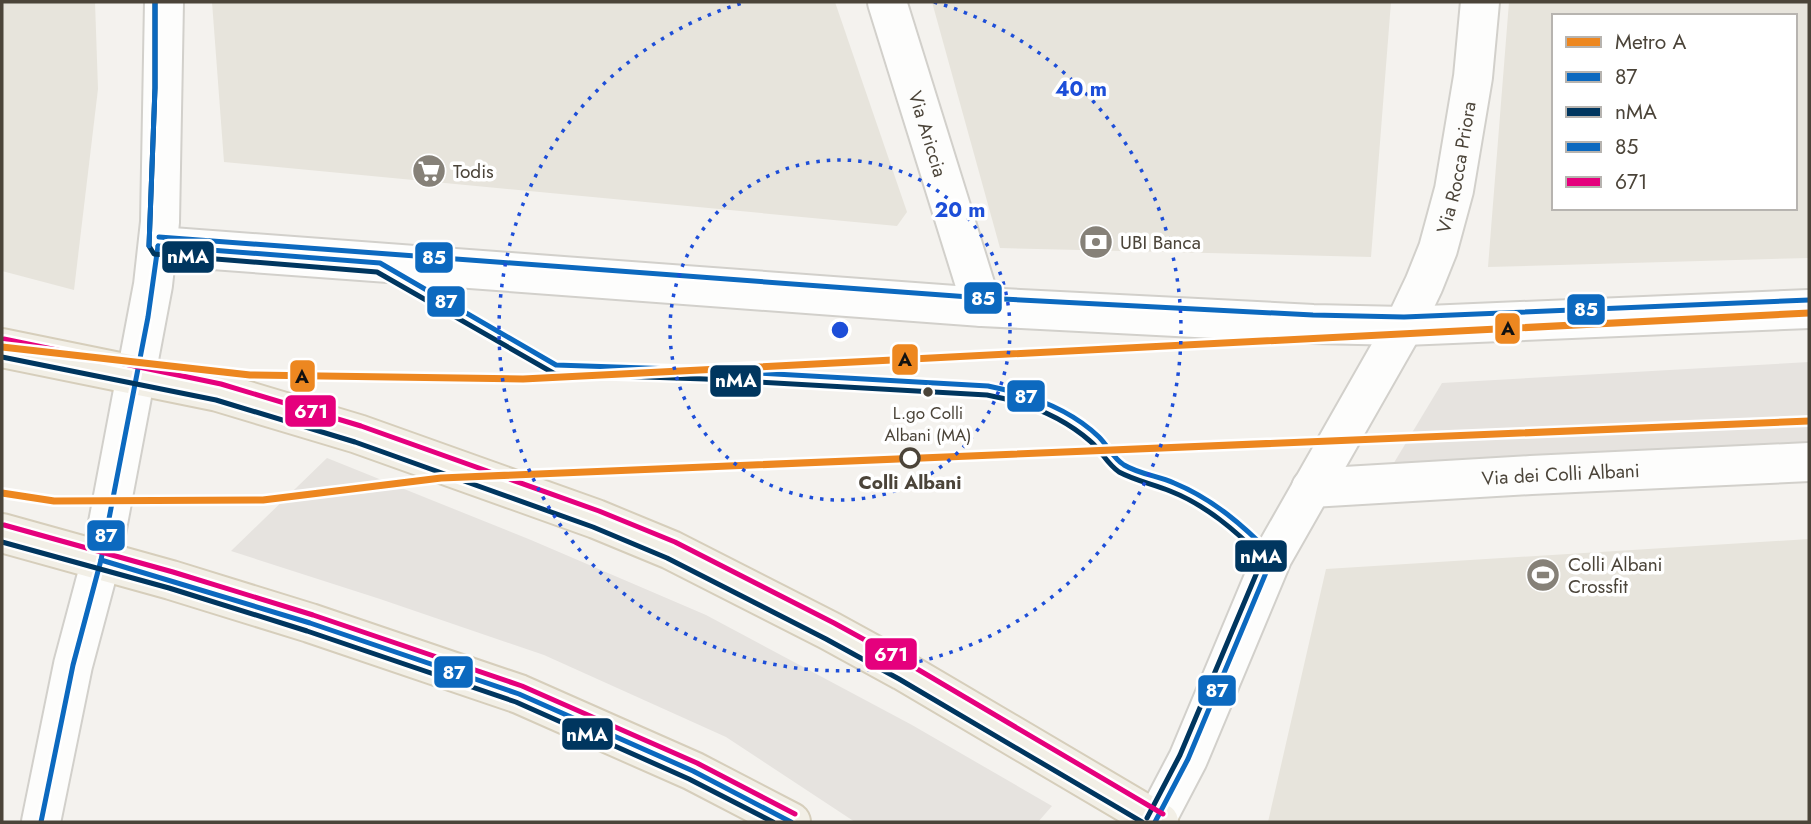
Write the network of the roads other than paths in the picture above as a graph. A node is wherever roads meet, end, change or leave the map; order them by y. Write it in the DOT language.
graph roads {
  1 [pos="164,2"];
  2 [pos="887,2"];
  3 [pos="1480,2"];
  4 [pos="158,246"];
  5 [pos="982,307"];
  6 [pos="1809,309"];
  7 [pos="1404,326"];
  8 [pos="2,348"];
  9 [pos="137,376"];
  10 [pos="1809,462"];
  11 [pos="1311,488"];
  12 [pos="2,533"];
  13 [pos="101,560"];
  14 [pos="41,822"];
  15 [pos="790,822"];
  16 [pos="1157,822"];
  1 -- 4 [label="street"];
  2 -- 5 [label="street, Via Ariccia"];
  3 -- 7 [label="street, Via Rocca Priora"];
  4 -- 5 [label="street"];
  4 -- 9 [label="street"];
  5 -- 7 [label="street"];
  6 -- 7 [label="street"];
  7 -- 11 [label="street, Via Rocca Priora"];
  8 -- 9 [label="main road"];
  9 -- 13 [label="street"];
  9 -- 16 [label="main road"];
  10 -- 11 [label="street, Via dei Colli Albani"];
  11 -- 16 [label="street, Via Rocca Priora"];
  12 -- 13 [label="main road"];
  13 -- 14 [label="street"];
  13 -- 15 [label="main road"];
}
